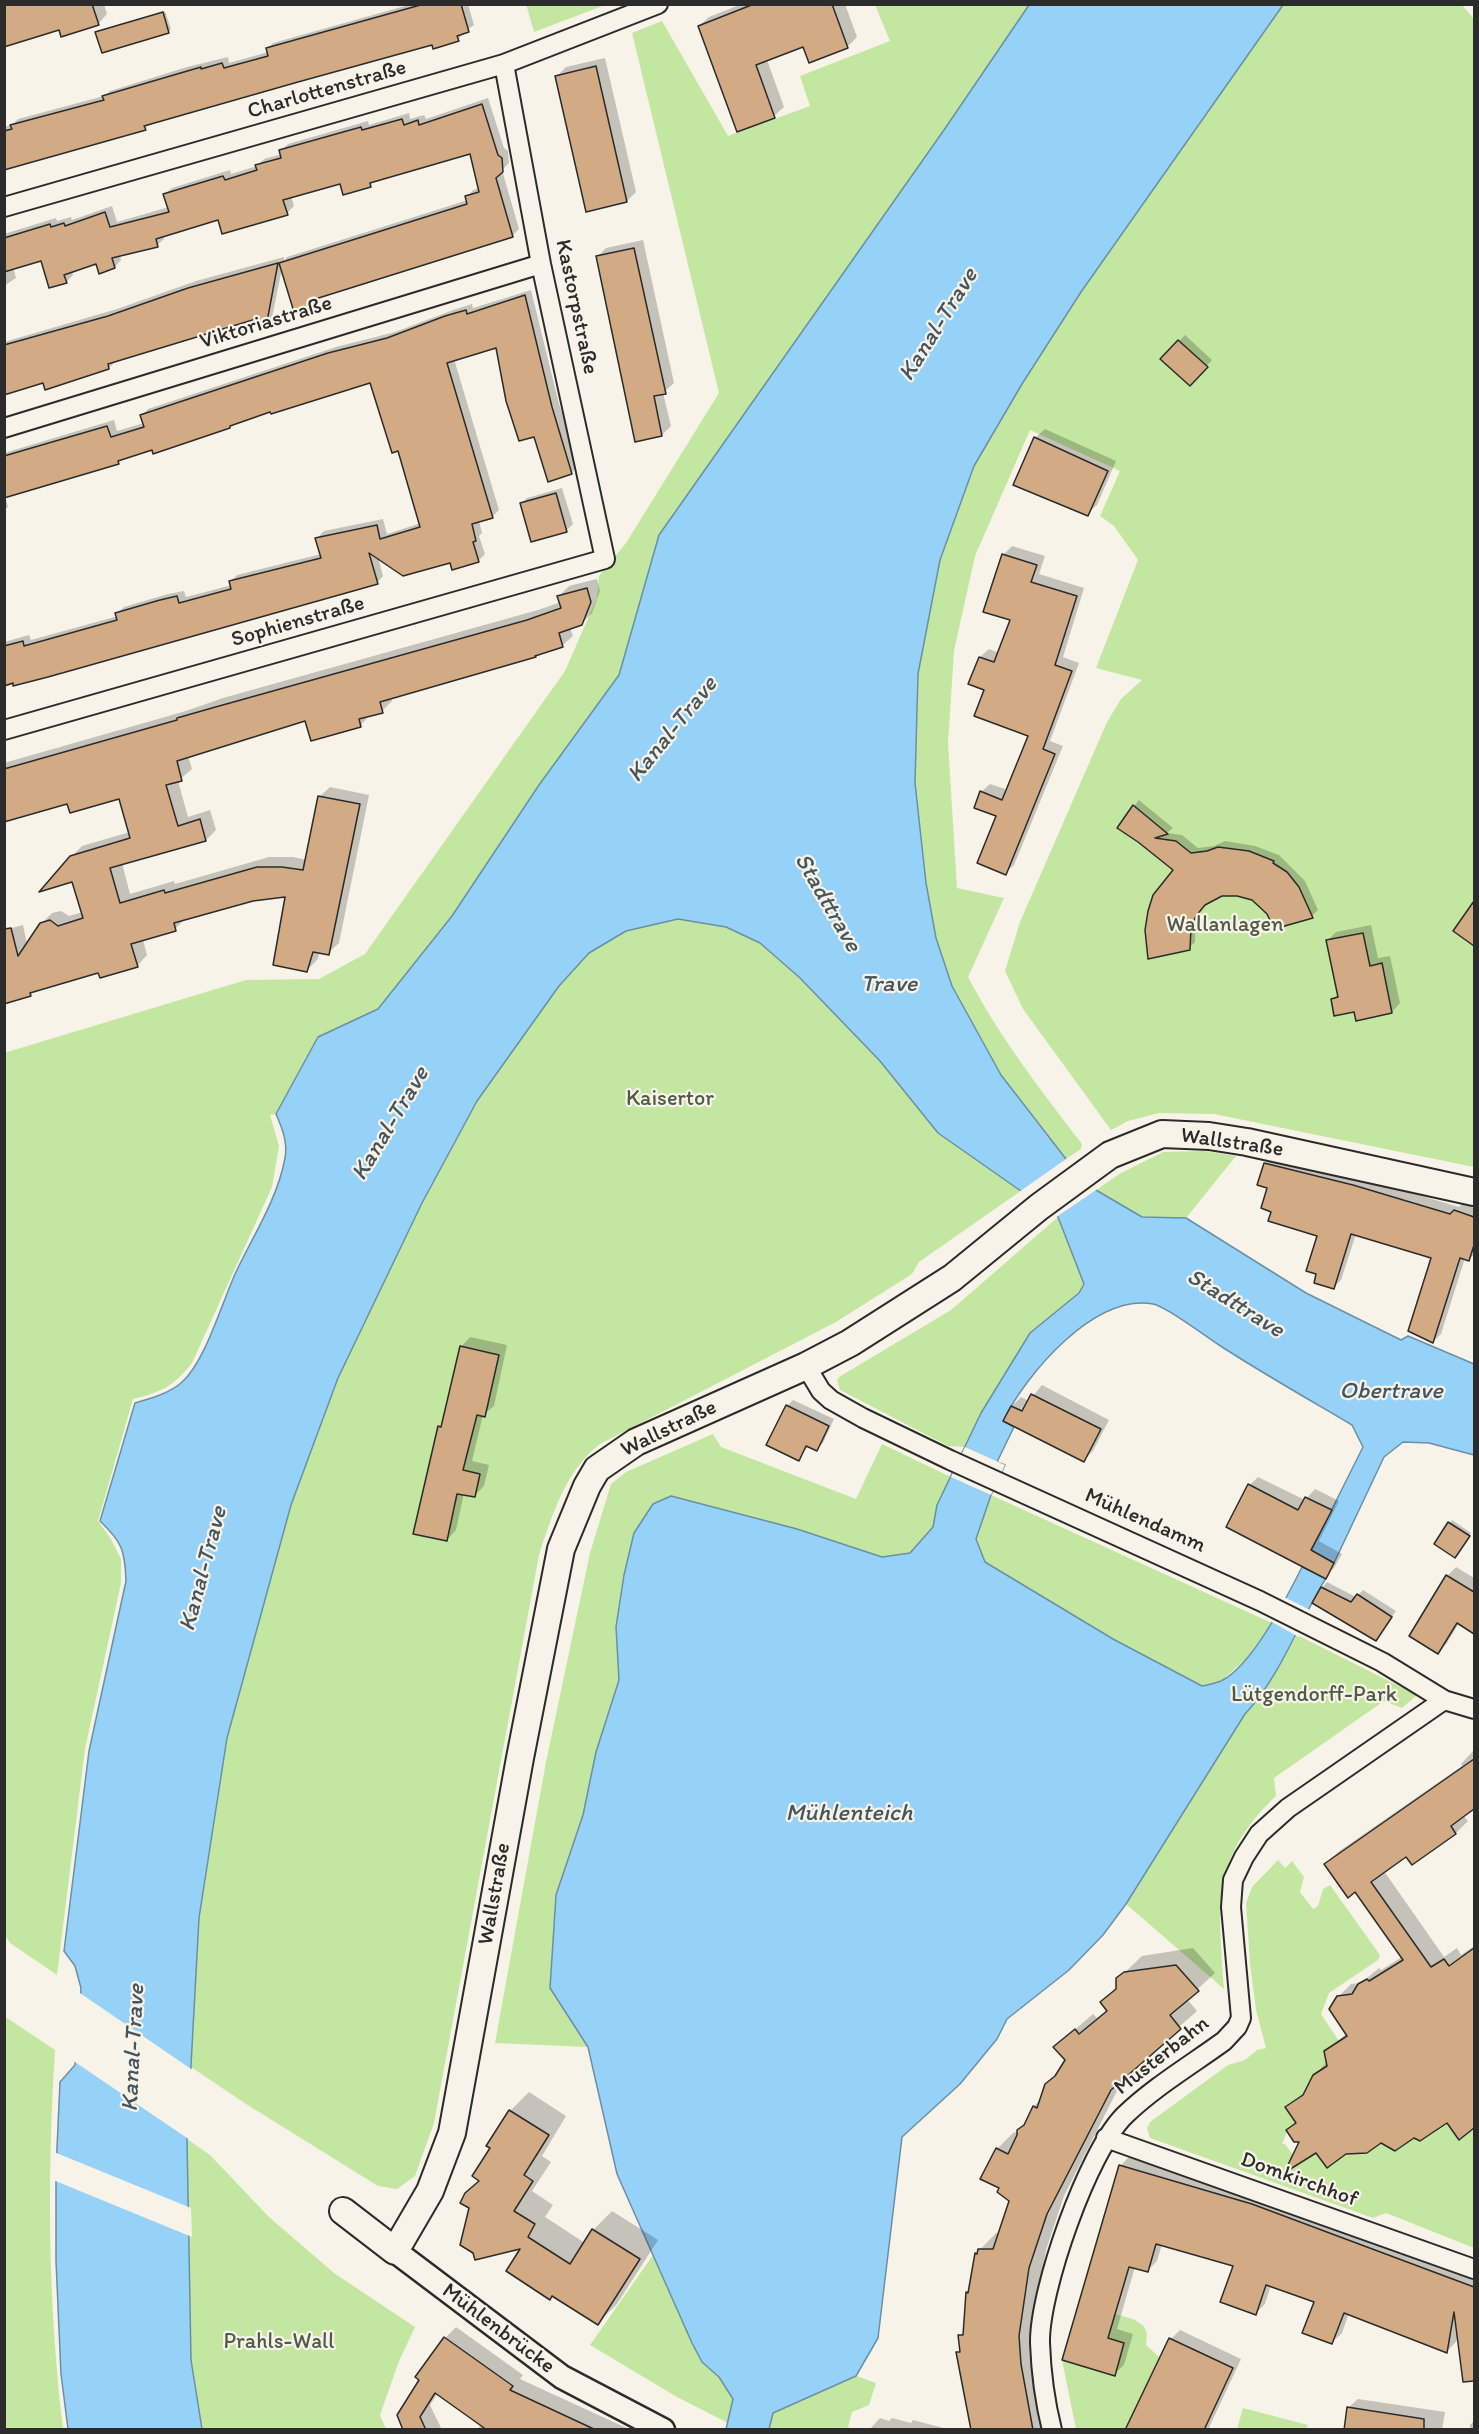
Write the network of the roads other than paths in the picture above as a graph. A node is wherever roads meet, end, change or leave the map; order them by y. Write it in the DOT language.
graph roads {
  1 [pos="658,4"];
  2 [pos="504,64"];
  3 [pos="4,207"];
  4 [pos="542,264"];
  5 [pos="4,428"];
  6 [pos="605,559"];
  7 [pos="4,730"];
  8 [pos="1474,1192"];
  9 [pos="806,1366"];
  10 [pos="1444,1700"];
  11 [pos="1474,1709"];
  12 [pos="1106,2138"];
  13 [pos="343,2211"];
  14 [pos="395,2251"];
  15 [pos="1474,2269"];
  16 [pos="663,2430"];
  17 [pos="1052,2430"];
  1 -- 2 [label="street, Charlottenstraße"];
  2 -- 3 [label="street, Charlottenstraße"];
  2 -- 4 [label="street, Kastorpstraße"];
  4 -- 5 [label="street, Viktoriastraße"];
  4 -- 6 [label="street, Kastorpstraße"];
  6 -- 7 [label="street, Sophienstraße"];
  8 -- 9 [label="main road, Wallstraße"];
  9 -- 10 [label="street, Mühlendamm"];
  9 -- 14 [label="main road, Wallstraße"];
  10 -- 11 [label="street, Mühlendamm"];
  10 -- 12 [label="street, Musterbahn"];
  12 -- 15 [label="street, Domkirchhof"];
  12 -- 17 [label="street, Musterbahn"];
  13 -- 14 [label="main road, Mühlenbrücke"];
  14 -- 16 [label="street, Mühlenbrücke"];
}
